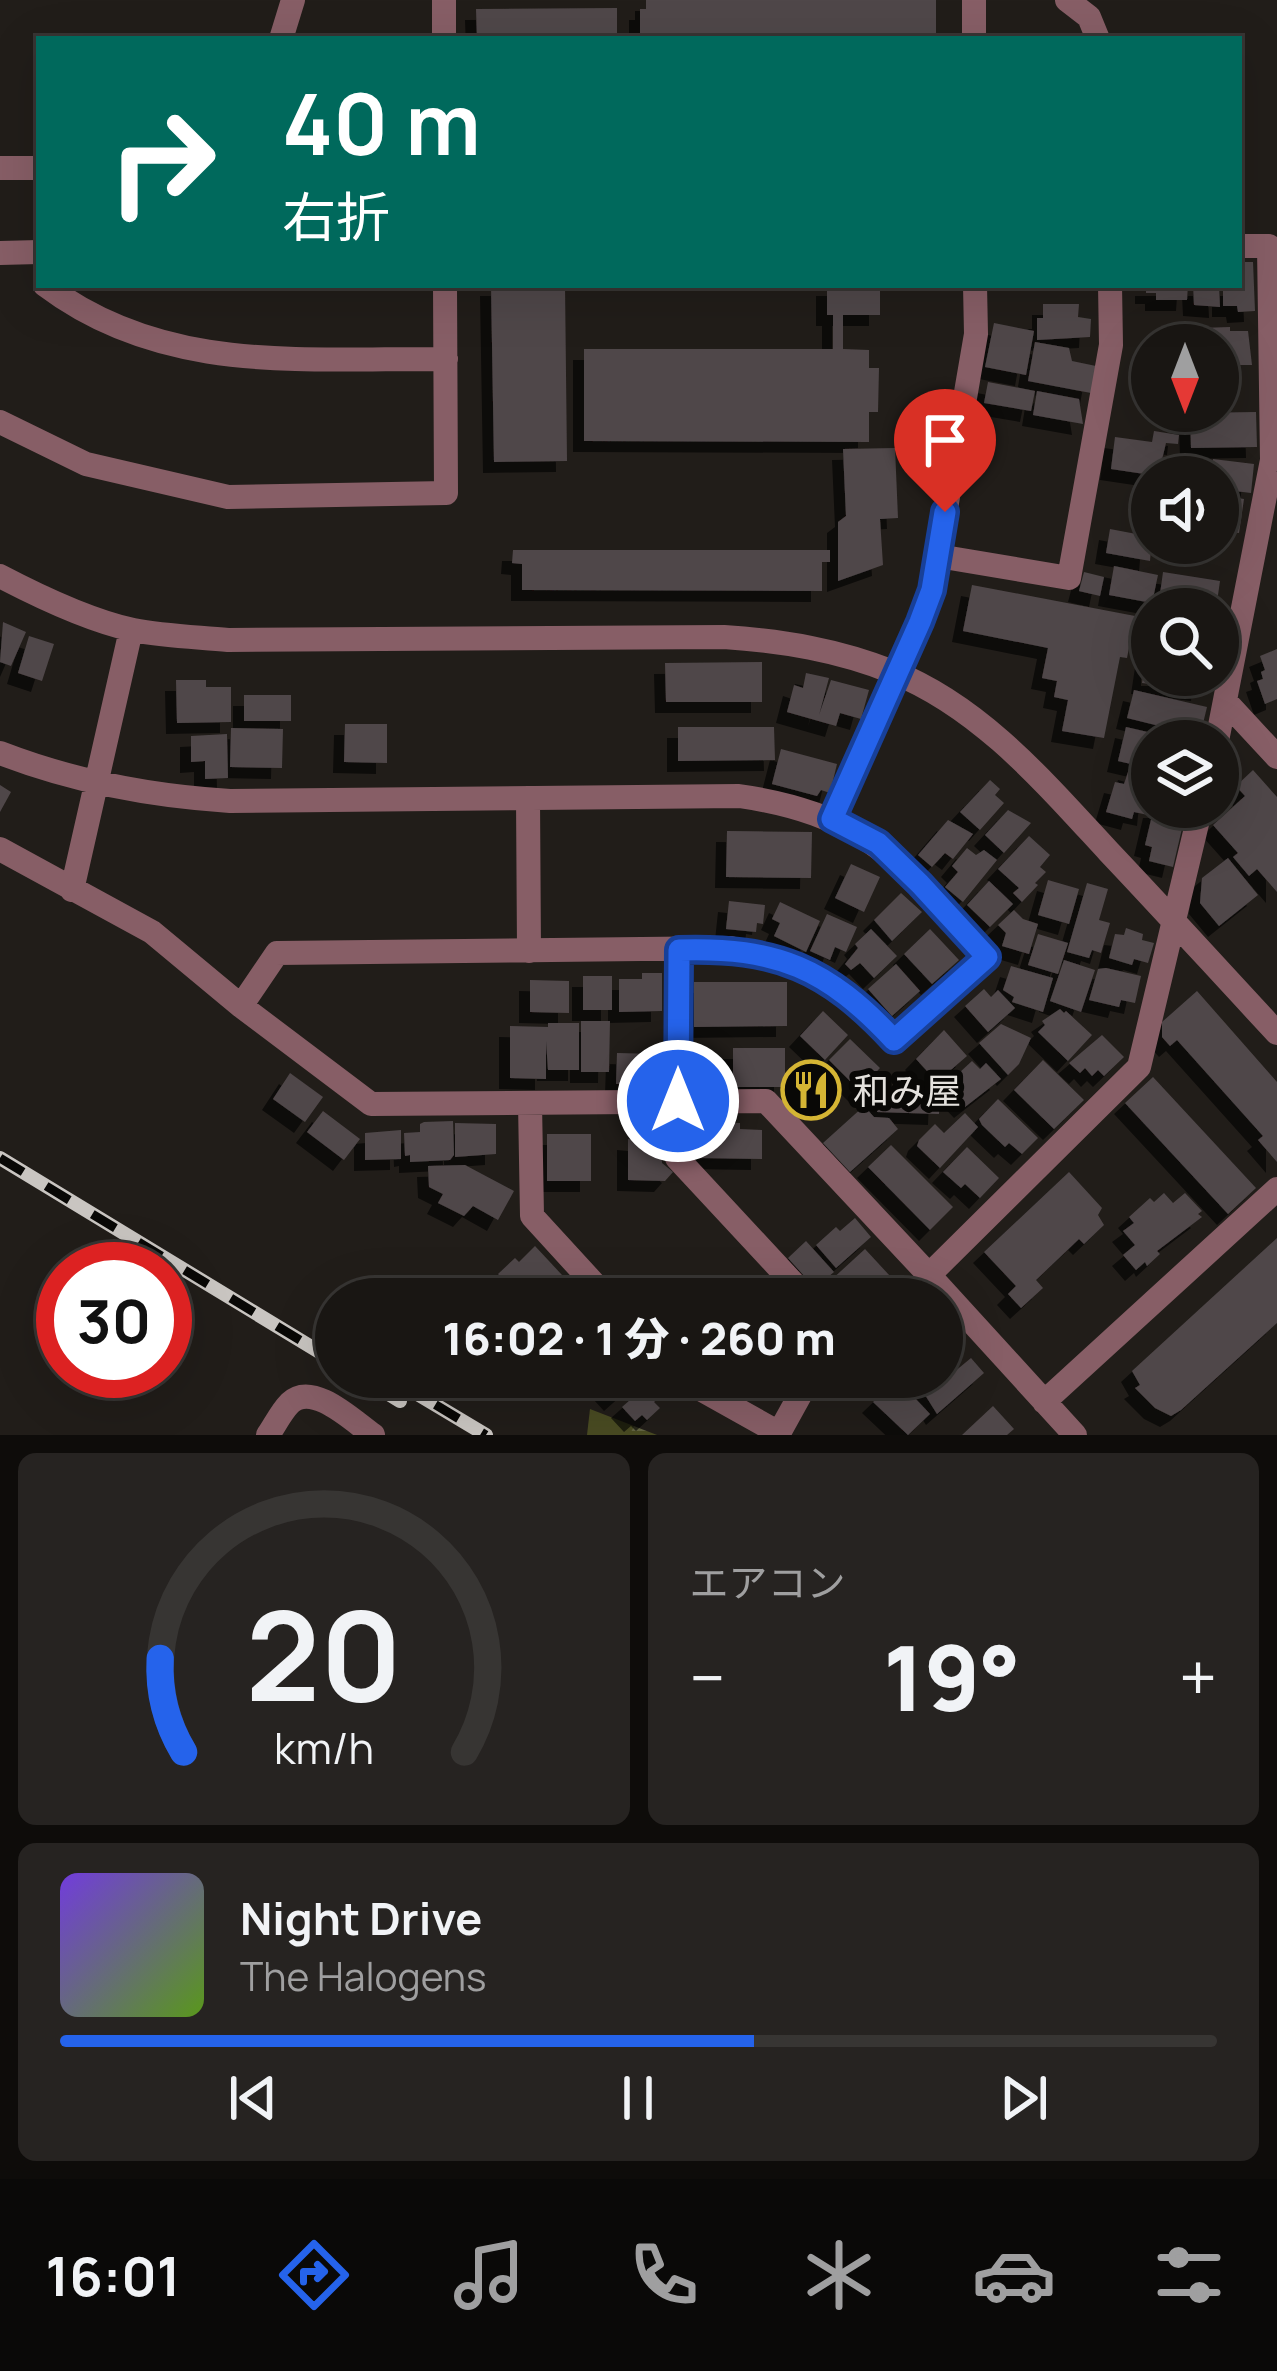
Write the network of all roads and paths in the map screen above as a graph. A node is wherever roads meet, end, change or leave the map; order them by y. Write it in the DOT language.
graph roads {
  1 [pos="293,0"];
  2 [pos="444,0"];
  3 [pos="974,0"];
  4 [pos="1067,0"];
  5 [pos="282,36"];
  6 [pos="444,36"];
  7 [pos="974,36"];
  8 [pos="1097,36"];
  9 [pos="0,168"];
  10 [pos="36,168"];
  11 [pos="1242,247"];
  12 [pos="49,288"];
  13 [pos="445,288"];
  14 [pos="975,288"];
  15 [pos="1111,288"];
  16 [pos="446,359"];
  17 [pos="0,422"];
  18 [pos="1274,460"];
  19 [pos="938,556"];
  20 [pos="0,576"];
  21 [pos="131,629"];
  22 [pos="897,673"];
  23 [pos="1226,703"];
  24 [pos="1222,720"];
  25 [pos="0,753"];
  26 [pos="1277,757"];
  27 [pos="95,784"];
  28 [pos="528,798"];
  29 [pos="832,819"];
  30 [pos="1196,828"];
  31 [pos="0,849"];
  32 [pos="72,890"];
  33 [pos="1174,921"];
  34 [pos="679,950"];
  35 [pos="529,951"];
  36 [pos="241,1006"];
  37 [pos="1277,1034"];
  38 [pos="678,1101"];
  39 [pos="530,1103"];
  40 [pos="1277,1189"];
  41 [pos="929,1275"];
  42 [pos="589,1278"];
  43 [pos="789,1278"];
  44 [pos="716,1398"];
  45 [pos="798,1398"];
  46 [pos="1044,1402"];
  47 [pos="268,1435"];
  48 [pos="373,1435"];
  49 [pos="1075,1435"];
  1 -- 5 [label="street"];
  2 -- 6 [label="street"];
  3 -- 7 [label="street"];
  4 -- 8 [label="street"];
  9 -- 10 [label="street"];
  11 -- 18 [label="street"];
  12 -- 16 [label="street"];
  13 -- 16 [label="street"];
  14 -- 19 [label="street"];
  15 -- 19 [label="street"];
  16 -- 17 [label="street"];
  18 -- 23 [label="street"];
  19 -- 22 [label="street"];
  20 -- 21 [label="street"];
  21 -- 22 [label="street"];
  21 -- 27 [label="street"];
  22 -- 29 [label="street"];
  22 -- 33 [label="street"];
  23 -- 24 [label="street"];
  23 -- 26 [label="street"];
  25 -- 27 [label="street"];
  27 -- 28 [label="street"];
  27 -- 32 [label="street"];
  28 -- 29 [label="street"];
  28 -- 35 [label="street"];
  29 -- 34 [label="street"];
  30 -- 33 [label="street"];
  31 -- 32 [label="street"];
  32 -- 36 [label="street"];
  33 -- 37 [label="street"];
  33 -- 41 [label="street"];
  34 -- 35 [label="street"];
  34 -- 38 [label="street"];
  35 -- 36 [label="street"];
  36 -- 39 [label="street"];
  38 -- 39 [label="street"];
  38 -- 41 [label="street"];
  38 -- 43 [label="street"];
  39 -- 42 [label="street"];
  40 -- 46 [label="street"];
  41 -- 46 [label="street"];
  44 -- 45 [label="street"];
  46 -- 49 [label="street"];
  47 -- 48 [label="street"];
}
